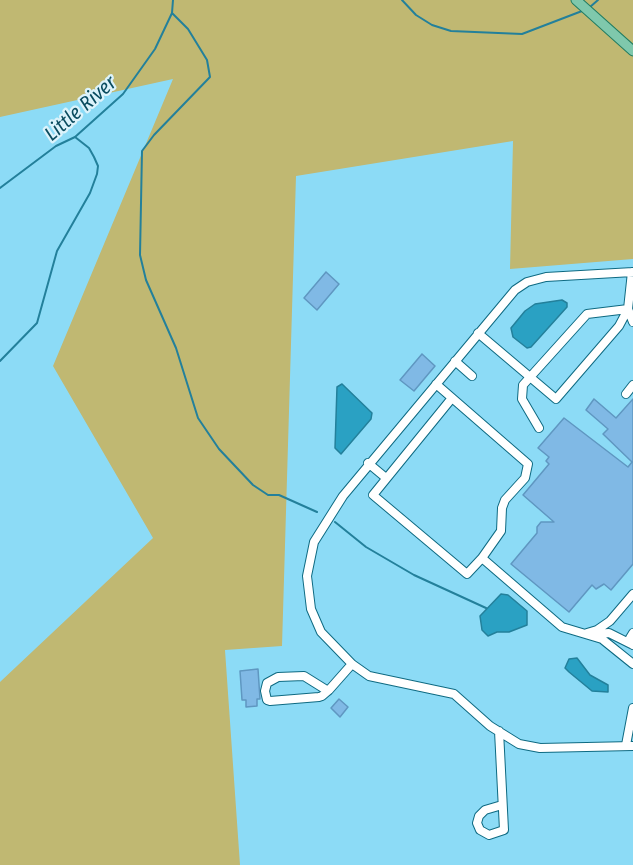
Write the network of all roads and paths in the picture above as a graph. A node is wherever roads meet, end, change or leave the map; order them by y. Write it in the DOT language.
graph roads {
  1 [pos="576,0"];
  2 [pos="633,51"];
  3 [pos="633,272"];
  4 [pos="628,309"];
  5 [pos="633,322"];
  6 [pos="478,333"];
  7 [pos="455,361"];
  8 [pos="472,376"];
  9 [pos="531,378"];
  10 [pos="436,384"];
  11 [pos="633,385"];
  12 [pos="626,394"];
  13 [pos="452,398"];
  14 [pos="539,428"];
  15 [pos="368,463"];
  16 [pos="386,478"];
  17 [pos="482,558"];
  18 [pos="633,594"];
  19 [pos="613,617"];
  20 [pos="609,633"];
  21 [pos="633,633"];
  22 [pos="584,634"];
  23 [pos="610,644"];
  24 [pos="632,645"];
  25 [pos="352,664"];
  26 [pos="633,664"];
  27 [pos="327,691"];
  28 [pos="633,708"];
  29 [pos="499,731"];
  30 [pos="630,746"];
  31 [pos="502,805"];
  1 -- 2 [label="main road"];
  3 -- 4 [label="street"];
  3 -- 6 [label="street"];
  4 -- 5 [label="street"];
  4 -- 9 [label="street"];
  4 -- 9 [label="street"];
  6 -- 7 [label="street"];
  6 -- 9 [label="street"];
  7 -- 8 [label="street"];
  7 -- 10 [label="street"];
  9 -- 14 [label="street"];
  10 -- 13 [label="street"];
  10 -- 15 [label="street"];
  11 -- 12 [label="street"];
  13 -- 16 [label="street"];
  13 -- 17 [label="street"];
  15 -- 16 [label="street"];
  15 -- 25 [label="street"];
  16 -- 17 [label="street"];
  17 -- 22 [label="street"];
  18 -- 19 [label="street"];
  19 -- 20 [label="street"];
  19 -- 22 [label="street"];
  20 -- 22 [label="street"];
  20 -- 23 [label="street"];
  20 -- 24 [label="street"];
  21 -- 24 [label="street"];
  22 -- 23 [label="street"];
  23 -- 26 [label="street"];
  25 -- 27 [label="street"];
  25 -- 29 [label="street"];
  27 -- 27 [label="street"];
  28 -- 30 [label="street"];
  29 -- 30 [label="street"];
  29 -- 31 [label="street"];
}
